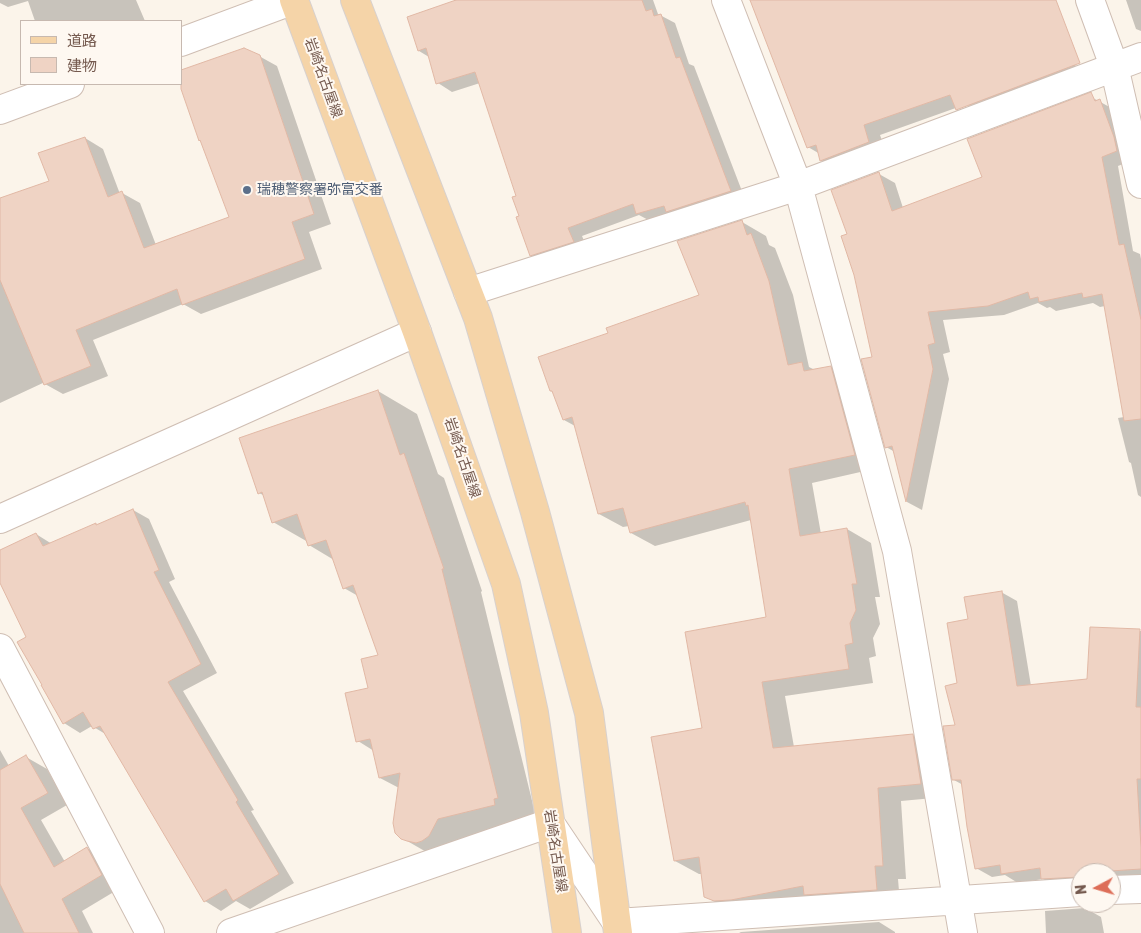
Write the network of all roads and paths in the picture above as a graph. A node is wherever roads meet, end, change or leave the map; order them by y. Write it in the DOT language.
graph roads {
  1 [pos="294,0"];
  2 [pos="356,0"];
  3 [pos="726,0"];
  4 [pos="1090,0"];
  5 [pos="182,42"];
  6 [pos="1141,57"];
  7 [pos="1114,66"];
  8 [pos="67,85"];
  9 [pos="0,110"];
  10 [pos="1141,184"];
  11 [pos="798,186"];
  12 [pos="468,292"];
  13 [pos="417,332"];
  14 [pos="0,519"];
  15 [pos="0,648"];
  16 [pos="550,823"];
  17 [pos="1141,888"];
  18 [pos="1121,889"];
  19 [pos="1071,893"];
  20 [pos="958,901"];
  21 [pos="618,928"];
  22 [pos="150,933"];
  23 [pos="231,933"];
  24 [pos="567,933"];
  25 [pos="963,933"];
  1 -- 5 [label="street"];
  1 -- 13 [label="main road, 岩崎名古屋線"];
  2 -- 12 [label="main road"];
  3 -- 11 [label="street"];
  4 -- 7 [label="street"];
  6 -- 7 [label="street"];
  7 -- 10 [label="street"];
  7 -- 11 [label="street"];
  8 -- 9 [label="street"];
  11 -- 12 [label="street"];
  11 -- 20 [label="street"];
  12 -- 21 [label="main road"];
  13 -- 14 [label="street"];
  13 -- 16 [label="main road, 岩崎名古屋線"];
  15 -- 22 [label="street"];
  16 -- 21 [label="street"];
  16 -- 23 [label="street"];
  16 -- 24 [label="main road, 岩崎名古屋線"];
  17 -- 18 [label="street"];
  19 -- 20 [label="street"];
  20 -- 21 [label="street"];
  20 -- 25 [label="street"];
}
